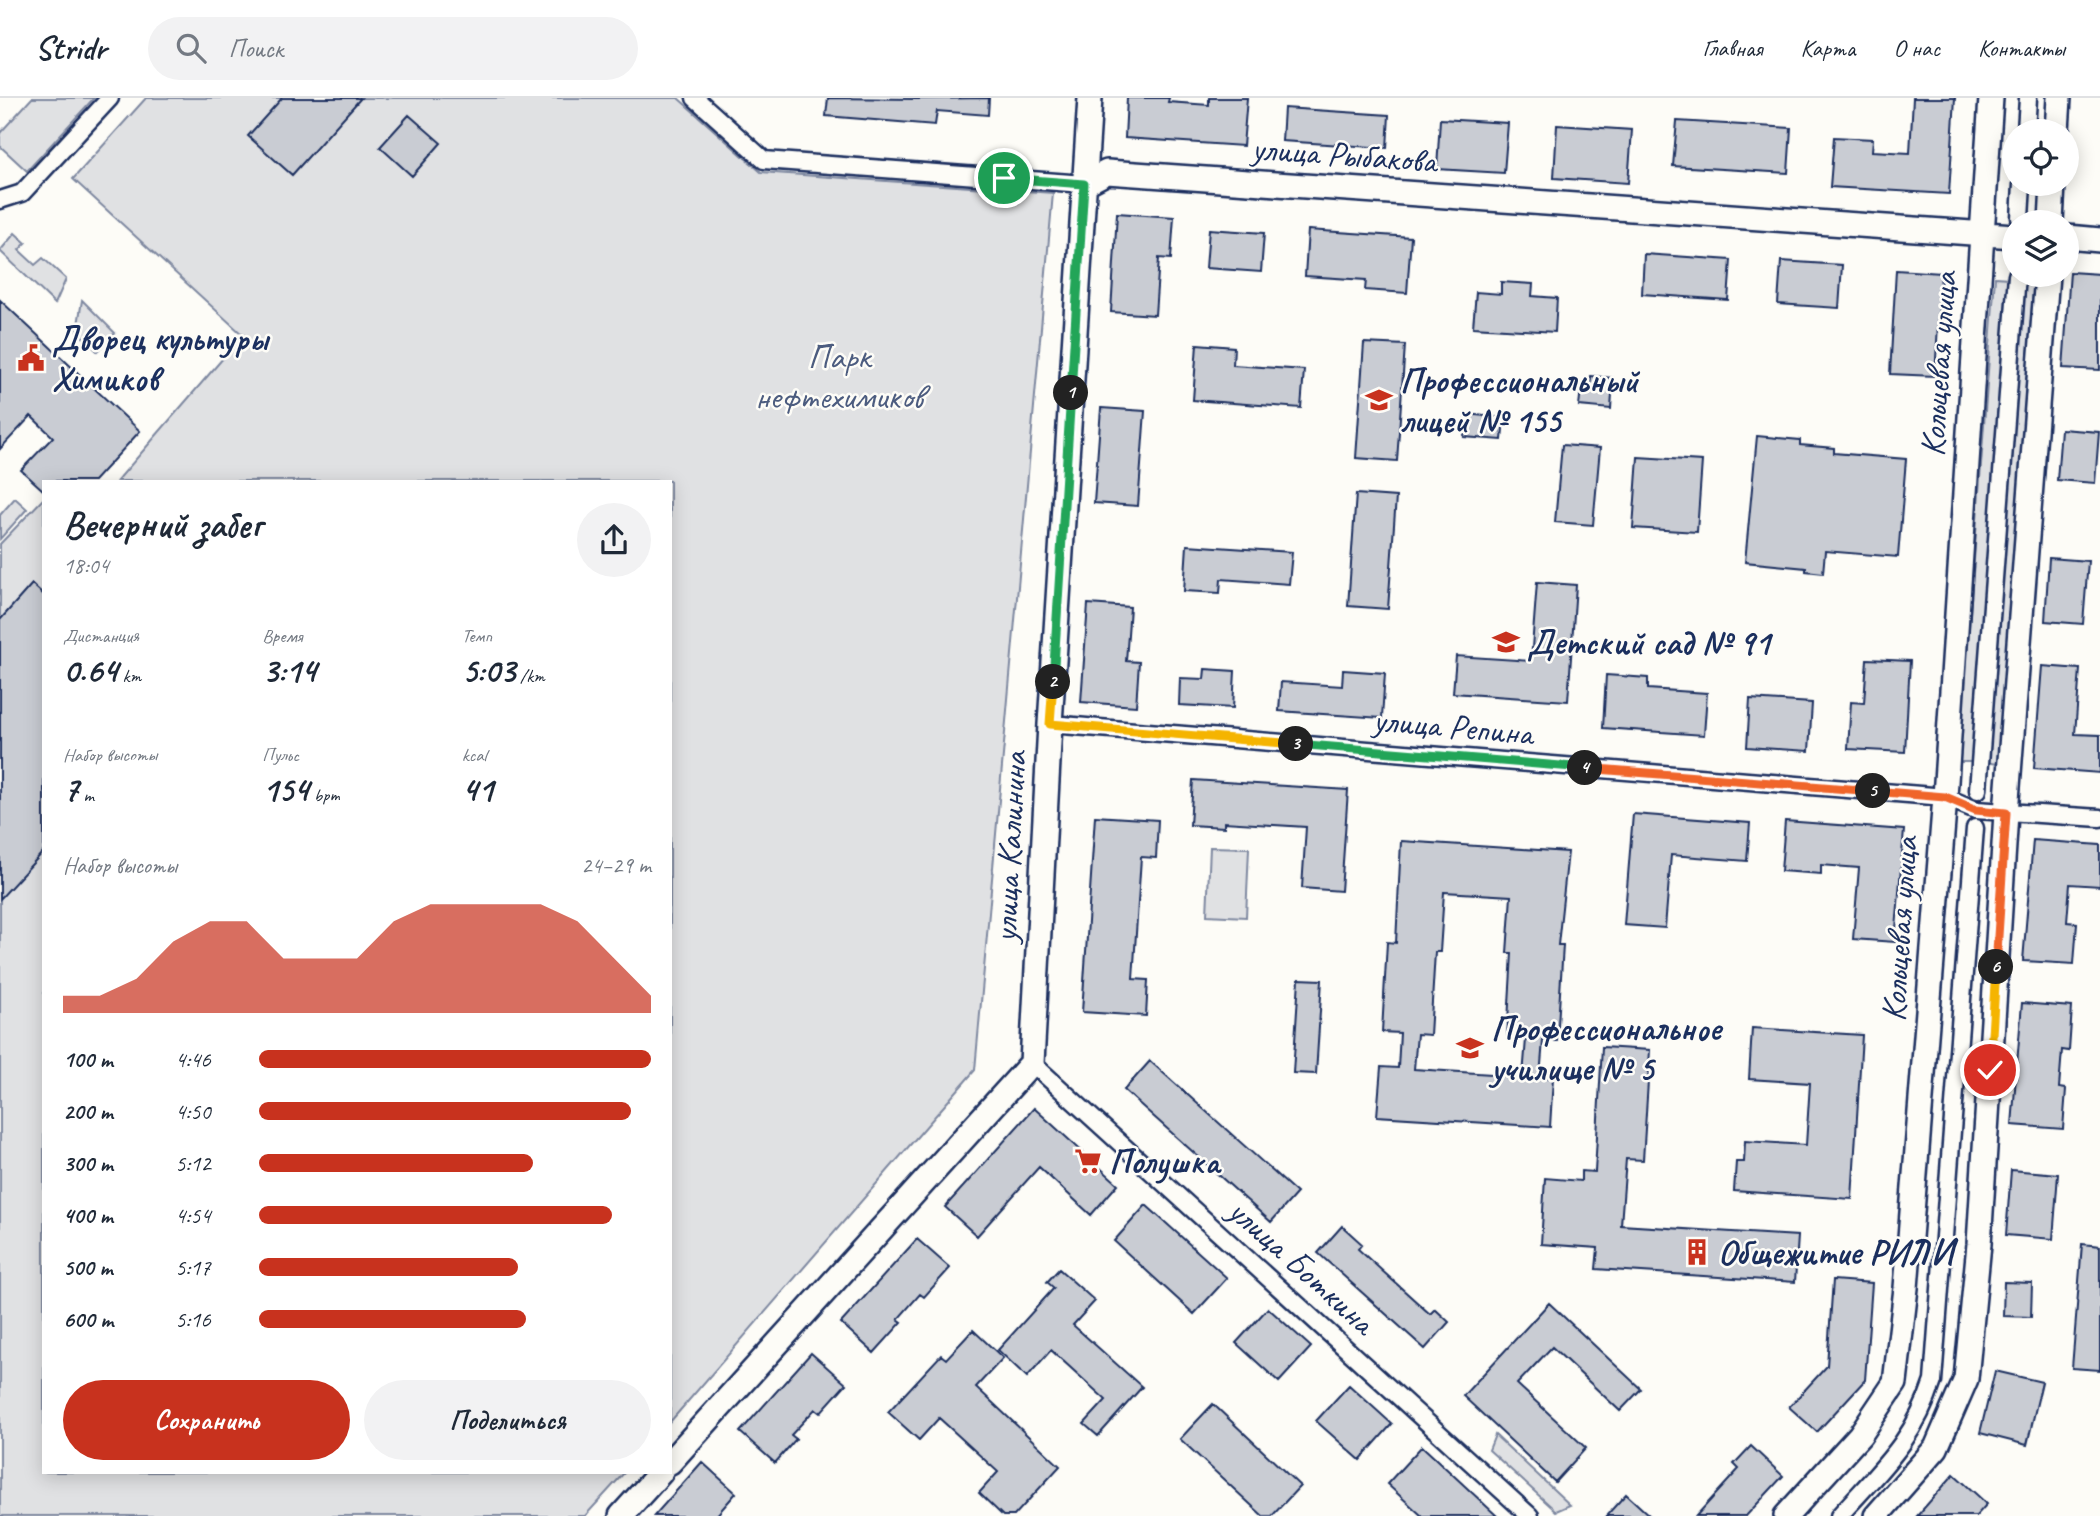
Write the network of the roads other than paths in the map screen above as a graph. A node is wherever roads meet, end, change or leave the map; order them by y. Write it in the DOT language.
graph roads {
  1 [pos="110,98"];
  2 [pos="695,98"];
  3 [pos="1090,98"];
  4 [pos="1991,98"];
  5 [pos="2028,98"];
  6 [pos="2059,98"];
  7 [pos="2027,119"];
  8 [pos="2058,119"];
  9 [pos="1084,184"];
  10 [pos="0,200"];
  11 [pos="2002,230"];
  12 [pos="1982,235"];
  13 [pos="2079,238"];
  14 [pos="2100,240"];
  15 [pos="2016,287"];
  16 [pos="2046,287"];
  17 [pos="1050,724"];
  18 [pos="1978,790"];
  19 [pos="1945,797"];
  20 [pos="2006,813"];
  21 [pos="2100,818"];
  22 [pos="1975,828"];
  23 [pos="1032,1063"];
  24 [pos="672,1460"];
  25 [pos="659,1474"];
  26 [pos="621,1516"];
  27 [pos="1530,1516"];
  28 [pos="1786,1516"];
  29 [pos="1839,1516"];
  30 [pos="1876,1516"];
  1 -- 10 [label="street"];
  2 -- 9 [label="street, улица Рыбакова"];
  3 -- 9 [label="main road, улица Калинина"];
  4 -- 12 [label="main road, Кольцевая улица"];
  5 -- 7 [label="street"];
  6 -- 8 [label="main road"];
  9 -- 12 [label="main road, улица Рыбакова"];
  9 -- 17 [label="main road, улица Калинина"];
  11 -- 12 [label="main road, улица Рыбакова"];
  12 -- 19 [label="main road, Кольцевая улица"];
  13 -- 14 [label="main road"];
  15 -- 18 [label="street"];
  16 -- 20 [label="main road"];
  17 -- 19 [label="street, улица Репина"];
  17 -- 23 [label="main road, улица Калинина"];
  19 -- 20 [label="street, улица Репина"];
  19 -- 28 [label="main road, Кольцевая улица"];
  20 -- 21 [label="street, улица Репина"];
  20 -- 30 [label="main road"];
  22 -- 29 [label="street"];
  23 -- 24 [label="main road"];
  23 -- 27 [label="street, улица Боткина"];
  25 -- 26 [label="main road"];
}
